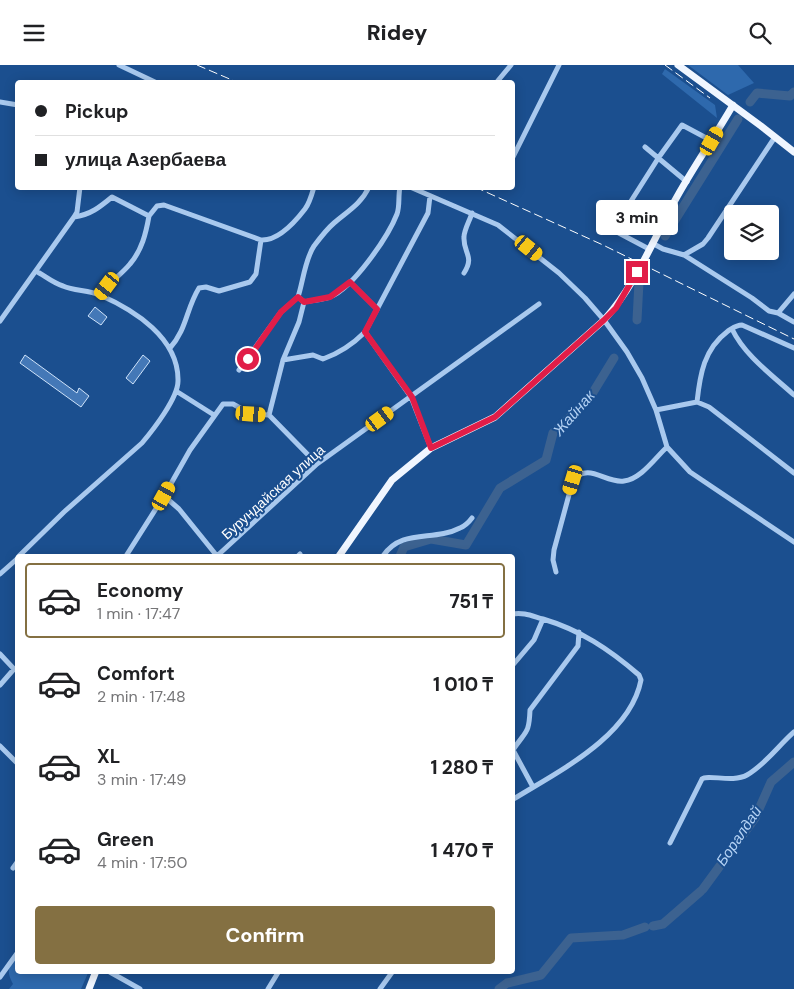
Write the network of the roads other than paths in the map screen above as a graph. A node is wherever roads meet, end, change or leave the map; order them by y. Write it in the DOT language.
graph roads {
  1 [pos="119,65"];
  2 [pos="512,65"];
  3 [pos="559,65"];
  4 [pos="678,65"];
  5 [pos="150,80"];
  6 [pos="499,80"];
  7 [pos="0,102"];
  8 [pos="15,104"];
  9 [pos="733,105"];
  10 [pos="775,137"];
  11 [pos="712,141"];
  12 [pos="645,147"];
  13 [pos="515,153"];
  14 [pos="794,153"];
  15 [pos="659,157"];
  16 [pos="686,181"];
  17 [pos="80,190"];
  18 [pos="313,190"];
  19 [pos="368,190"];
  20 [pos="400,190"];
  21 [pos="417,190"];
  22 [pos="430,196"];
  23 [pos="472,213"];
  24 [pos="148,216"];
  25 [pos="74,217"];
  26 [pos="262,241"];
  27 [pos="651,246"];
  28 [pos="684,255"];
  29 [pos="36,271"];
  30 [pos="464,273"];
  31 [pos="350,282"];
  32 [pos="794,294"];
  33 [pos="100,295"];
  34 [pos="298,297"];
  35 [pos="304,302"];
  36 [pos="538,303"];
  37 [pos="377,309"];
  38 [pos="778,313"];
  39 [pos="604,320"];
  40 [pos="0,321"];
  41 [pos="794,322"];
  42 [pos="732,329"];
  43 [pos="365,332"];
  44 [pos="170,348"];
  45 [pos="794,348"];
  46 [pos="283,360"];
  47 [pos="239,370"];
  48 [pos="176,391"];
  49 [pos="794,395"];
  50 [pos="412,397"];
  51 [pos="697,402"];
  52 [pos="656,410"];
  53 [pos="214,415"];
  54 [pos="269,415"];
  55 [pos="667,447"];
  56 [pos="431,448"];
  57 [pos="317,464"];
  58 [pos="794,473"];
  59 [pos="164,496"];
  60 [pos="472,518"];
  61 [pos="794,541"];
  62 [pos="21,554"];
  63 [pos="127,554"];
  64 [pos="215,554"];
  65 [pos="219,554"];
  66 [pos="340,554"];
  67 [pos="385,554"];
  68 [pos="15,560"];
  69 [pos="556,573"];
  70 [pos="0,574"];
  71 [pos="515,613"];
  72 [pos="543,619"];
  73 [pos="579,632"];
  74 [pos="0,654"];
  75 [pos="515,662"];
  76 [pos="15,668"];
  77 [pos="15,670"];
  78 [pos="0,685"];
  79 [pos="794,732"];
  80 [pos="0,746"];
  81 [pos="515,747"];
  82 [pos="515,754"];
  83 [pos="15,761"];
  84 [pos="533,787"];
  85 [pos="515,798"];
  86 [pos="670,843"];
  87 [pos="15,865"];
  88 [pos="13,868"];
  89 [pos="15,956"];
  90 [pos="95,974"];
  91 [pos="113,974"];
  92 [pos="277,974"];
  93 [pos="391,974"];
  94 [pos="0,977"];
  95 [pos="89,989"];
  96 [pos="140,989"];
  97 [pos="268,989"];
  98 [pos="380,989"];
  1 -- 5 [label="street"];
  2 -- 6 [label="street"];
  3 -- 13 [label="street"];
  4 -- 9 [label="main road"];
  7 -- 8 [label="street"];
  9 -- 10 [label="main road"];
  9 -- 11 [label="main road"];
  10 -- 14 [label="main road"];
  10 -- 28 [label="street"];
  11 -- 15 [label="street"];
  11 -- 16 [label="main road"];
  12 -- 15 [label="street"];
  15 -- 16 [label="street"];
  15 -- 27 [label="street"];
  16 -- 27 [label="main road"];
  17 -- 25 [label="street"];
  18 -- 26 [label="street"];
  19 -- 34 [label="street"];
  20 -- 31 [label="street"];
  21 -- 22 [label="street"];
  22 -- 23 [label="street"];
  22 -- 37 [label="street"];
  23 -- 30 [label="street"];
  23 -- 39 [label="street"];
  24 -- 25 [label="street"];
  24 -- 26 [label="street"];
  24 -- 33 [label="street"];
  25 -- 29 [label="street"];
  26 -- 44 [label="street"];
  27 -- 28 [label="street"];
  27 -- 39 [label="main road"];
  28 -- 38 [label="street"];
  29 -- 33 [label="street"];
  29 -- 40 [label="street"];
  31 -- 35 [label="street"];
  31 -- 37 [label="street"];
  32 -- 38 [label="street"];
  33 -- 44 [label="street"];
  34 -- 35 [label="street"];
  34 -- 47 [label="street"];
  35 -- 46 [label="street"];
  36 -- 50 [label="street, Бурундайская улица"];
  37 -- 43 [label="street"];
  38 -- 41 [label="street"];
  39 -- 52 [label="street"];
  39 -- 56 [label="main road"];
  42 -- 45 [label="street"];
  42 -- 49 [label="street"];
  42 -- 51 [label="street"];
  43 -- 46 [label="street"];
  43 -- 50 [label="street"];
  44 -- 48 [label="street"];
  46 -- 54 [label="street"];
  48 -- 53 [label="street"];
  48 -- 62 [label="street"];
  50 -- 56 [label="street"];
  50 -- 57 [label="street, Бурундайская улица"];
  51 -- 52 [label="street"];
  51 -- 58 [label="street"];
  52 -- 55 [label="street"];
  53 -- 54 [label="street"];
  53 -- 59 [label="street"];
  54 -- 57 [label="street"];
  55 -- 61 [label="street"];
  55 -- 69 [label="street"];
  56 -- 66 [label="main road"];
  57 -- 65 [label="street, Бурундайская улица"];
  59 -- 63 [label="street"];
  59 -- 64 [label="street"];
  60 -- 67 [label="street"];
  68 -- 70 [label="street"];
  71 -- 72 [label="street"];
  72 -- 73 [label="street"];
  72 -- 75 [label="street"];
  73 -- 81 [label="street"];
  73 -- 84 [label="street"];
  74 -- 76 [label="street"];
  77 -- 78 [label="street"];
  79 -- 86 [label="street"];
  80 -- 83 [label="street"];
  82 -- 84 [label="street"];
  84 -- 85 [label="street"];
  87 -- 88 [label="street"];
  89 -- 94 [label="street"];
  90 -- 95 [label="main road"];
  91 -- 96 [label="street"];
  92 -- 97 [label="street"];
  93 -- 98 [label="street"];
}
